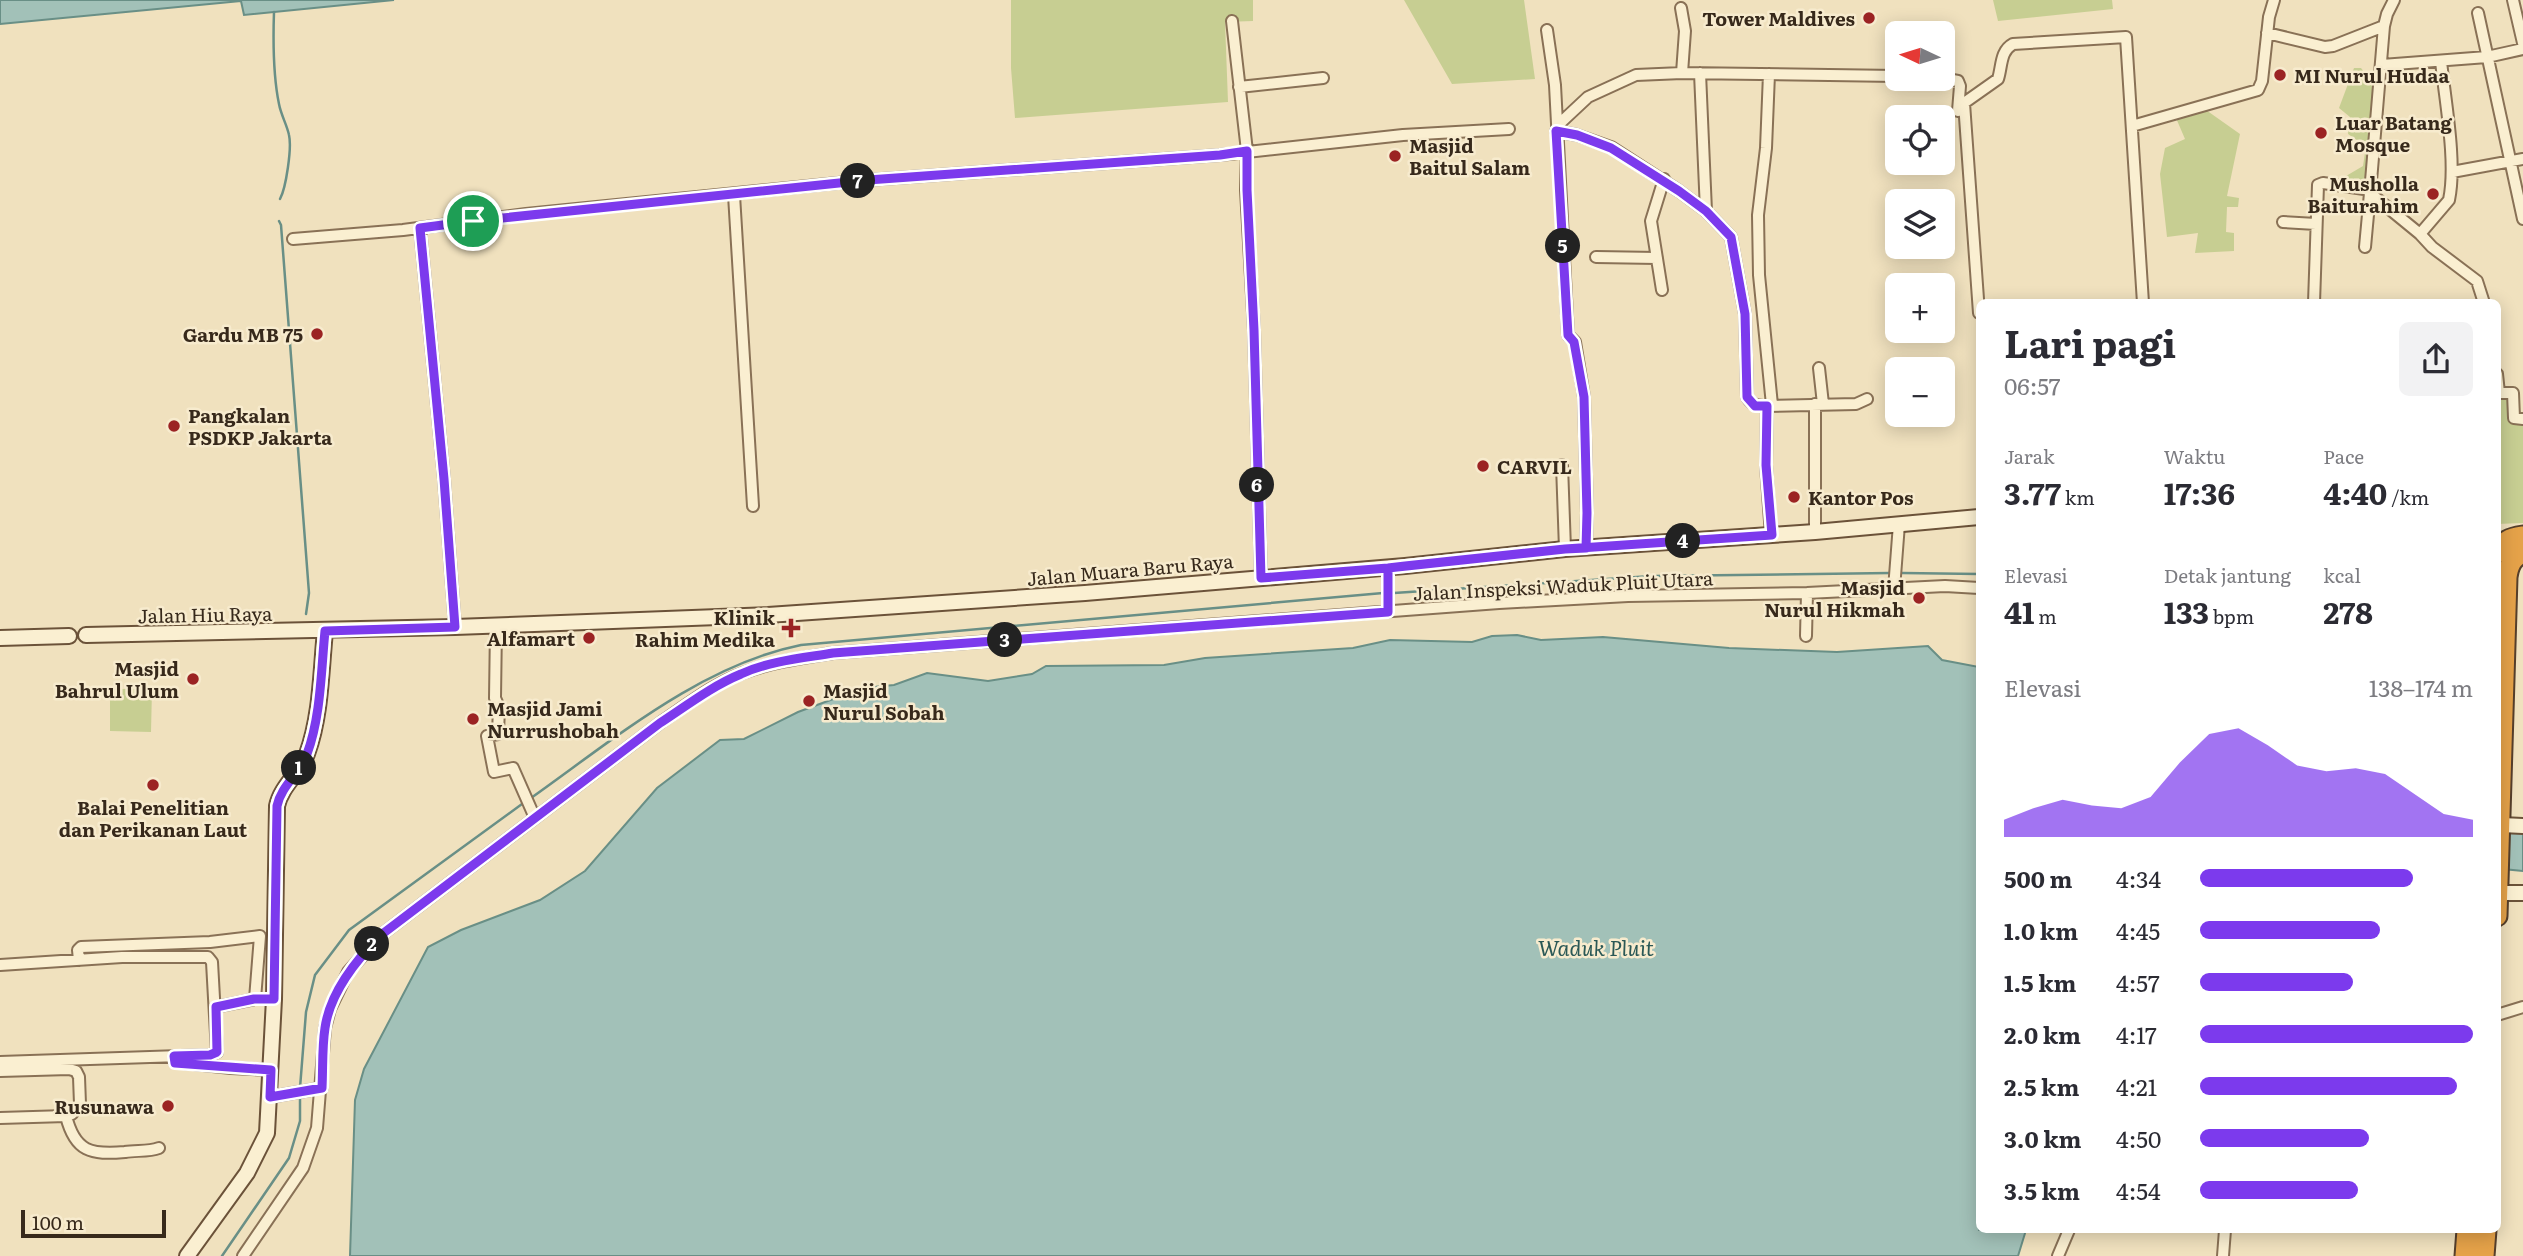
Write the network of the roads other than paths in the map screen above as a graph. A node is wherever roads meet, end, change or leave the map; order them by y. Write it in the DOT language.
graph roads {
  1 [pos="2274,0"];
  2 [pos="2394,0"];
  3 [pos="2513,0"];
  4 [pos="1681,8"];
  5 [pos="2477,13"];
  6 [pos="1232,21"];
  7 [pos="2385,26"];
  8 [pos="1547,30"];
  9 [pos="2267,33"];
  10 [pos="2523,43"];
  11 [pos="2523,49"];
  12 [pos="2487,57"];
  13 [pos="2441,61"];
  14 [pos="2382,65"];
  15 [pos="1682,73"];
  16 [pos="1700,73"];
  17 [pos="1769,74"];
  18 [pos="1885,76"];
  19 [pos="1323,78"];
  20 [pos="1955,80"];
  21 [pos="1239,86"];
  22 [pos="1965,122"];
  23 [pos="2132,126"];
  24 [pos="1509,129"];
  25 [pos="1557,129"];
  26 [pos="1247,151"];
  27 [pos="2517,161"];
  28 [pos="2452,173"];
  29 [pos="1664,179"];
  30 [pos="2370,192"];
  31 [pos="734,195"];
  32 [pos="1706,211"];
  33 [pos="2523,219"];
  34 [pos="2283,222"];
  35 [pos="2316,224"];
  36 [pos="420,228"];
  37 [pos="2420,234"];
  38 [pos="293,239"];
  39 [pos="2365,247"];
  40 [pos="1596,257"];
  41 [pos="1657,258"];
  42 [pos="1662,290"];
  43 [pos="1978,299"];
  44 [pos="2143,299"];
  45 [pos="2314,299"];
  46 [pos="2483,299"];
  47 [pos="1819,368"];
  48 [pos="2501,393"];
  49 [pos="1867,399"];
  50 [pos="1819,404"];
  51 [pos="1770,406"];
  52 [pos="2523,419"];
  53 [pos="1562,465"];
  54 [pos="753,506"];
  55 [pos="1976,517"];
  56 [pos="1899,524"];
  57 [pos="1815,532"];
  58 [pos="1772,535"];
  59 [pos="2523,536"];
  60 [pos="1586,548"];
  61 [pos="1565,549"];
  62 [pos="2506,552"];
  63 [pos="1388,568"];
  64 [pos="1261,578"];
  65 [pos="1976,588"];
  66 [pos="1894,589"];
  67 [pos="1807,593"];
  68 [pos="1388,612"];
  69 [pos="496,626"];
  70 [pos="455,627"];
  71 [pos="325,631"];
  72 [pos="86,635"];
  73 [pos="69,636"];
  74 [pos="1806,636"];
  75 [pos="0,638"];
  76 [pos="535,818"];
  77 [pos="2523,826"];
  78 [pos="2501,827"];
  79 [pos="2501,890"];
  80 [pos="2523,893"];
  81 [pos="79,960"];
  82 [pos="0,965"];
  83 [pos="254,999"];
  84 [pos="271,999"];
  85 [pos="216,1007"];
  86 [pos="2523,1007"];
  87 [pos="2501,1014"];
  88 [pos="174,1056"];
  89 [pos="0,1062"];
  90 [pos="271,1070"];
  91 [pos="0,1072"];
  92 [pos="316,1089"];
  93 [pos="277,1096"];
  94 [pos="66,1116"];
  95 [pos="0,1118"];
  96 [pos="159,1148"];
  97 [pos="2069,1233"];
  98 [pos="2225,1233"];
  99 [pos="2467,1233"];
  100 [pos="2486,1233"];
  101 [pos="187,1256"];
  102 [pos="243,1256"];
  103 [pos="2058,1256"];
  104 [pos="2223,1256"];
  105 [pos="2465,1256"];
  106 [pos="2484,1256"];
  1 -- 9 [label="street"];
  2 -- 7 [label="street"];
  3 -- 10 [label="street"];
  4 -- 15 [label="street"];
  5 -- 12 [label="street"];
  6 -- 21 [label="street"];
  7 -- 9 [label="street"];
  7 -- 14 [label="street"];
  8 -- 25 [label="street"];
  9 -- 23 [label="street"];
  11 -- 12 [label="street"];
  12 -- 13 [label="street"];
  12 -- 27 [label="street"];
  13 -- 14 [label="street"];
  13 -- 28 [label="street"];
  14 -- 30 [label="street"];
  15 -- 16 [label="street"];
  15 -- 25 [label="street"];
  16 -- 17 [label="street"];
  16 -- 32 [label="street"];
  17 -- 18 [label="street"];
  17 -- 51 [label="street"];
  19 -- 21 [label="street"];
  20 -- 22 [label="street"];
  21 -- 26 [label="street"];
  22 -- 23 [label="street"];
  22 -- 43 [label="street"];
  23 -- 44 [label="street"];
  24 -- 26 [label="street"];
  25 -- 29 [label="street"];
  25 -- 60 [label="street"];
  26 -- 31 [label="street"];
  26 -- 64 [label="street"];
  27 -- 28 [label="street"];
  27 -- 33 [label="street"];
  28 -- 37 [label="street"];
  29 -- 32 [label="street"];
  29 -- 41 [label="street"];
  30 -- 35 [label="street"];
  30 -- 37 [label="street"];
  30 -- 39 [label="street"];
  31 -- 36 [label="street"];
  31 -- 54 [label="street"];
  32 -- 51 [label="street"];
  34 -- 35 [label="street"];
  35 -- 45 [label="street"];
  36 -- 38 [label="street"];
  36 -- 70 [label="street"];
  37 -- 46 [label="street"];
  40 -- 41 [label="street"];
  41 -- 42 [label="street"];
  47 -- 50 [label="street"];
  48 -- 52 [label="street"];
  49 -- 50 [label="street"];
  50 -- 51 [label="street"];
  50 -- 57 [label="street"];
  51 -- 58 [label="street"];
  53 -- 61 [label="street"];
  55 -- 56 [label="street, Jalan Muara Baru Raya"];
  56 -- 57 [label="street, Jalan Muara Baru Raya"];
  56 -- 66 [label="street"];
  57 -- 58 [label="street, Jalan Muara Baru Raya"];
  58 -- 60 [label="street, Jalan Muara Baru Raya"];
  59 -- 62 [label="highway"];
  60 -- 61 [label="street, Jalan Muara Baru Raya"];
  61 -- 63 [label="street, Jalan Muara Baru Raya"];
  62 -- 78 [label="highway"];
  63 -- 64 [label="street, Jalan Muara Baru Raya"];
  63 -- 68 [label="street"];
  64 -- 69 [label="street, Jalan Muara Baru Raya"];
  65 -- 66 [label="street, Jalan Inspeksi Waduk Pluit Utara"];
  66 -- 67 [label="street, Jalan Inspeksi Waduk Pluit Utara"];
  67 -- 68 [label="street, Jalan Inspeksi Waduk Pluit Utara"];
  67 -- 74 [label="street"];
  68 -- 76 [label="street, Jalan Inspeksi Waduk Pluit Utara"];
  69 -- 70 [label="street, Jalan Muara Baru Raya"];
  69 -- 76 [label="street"];
  70 -- 71 [label="street, Jalan Muara Baru Raya"];
  71 -- 72 [label="street, Jalan Hiu Raya"];
  71 -- 84 [label="street"];
  73 -- 75 [label="street"];
  76 -- 92 [label="street, Jalan Inspeksi Waduk Pluit Utara"];
  77 -- 78 [label="street"];
  79 -- 80 [label="street"];
  81 -- 82 [label="street"];
  81 -- 83 [label="street"];
  81 -- 85 [label="street"];
  83 -- 84 [label="street"];
  83 -- 85 [label="street"];
  84 -- 90 [label="street"];
  85 -- 88 [label="street"];
  86 -- 87 [label="street"];
  88 -- 89 [label="street"];
  88 -- 90 [label="street"];
  90 -- 93 [label="street"];
  91 -- 94 [label="street"];
  92 -- 93 [label="street"];
  92 -- 102 [label="street, Jalan Inspeksi Waduk Pluit Utara"];
  93 -- 101 [label="street"];
  94 -- 95 [label="street"];
  94 -- 96 [label="street"];
  97 -- 103 [label="street"];
  98 -- 104 [label="street"];
  99 -- 105 [label="highway"];
  100 -- 106 [label="highway"];
}
